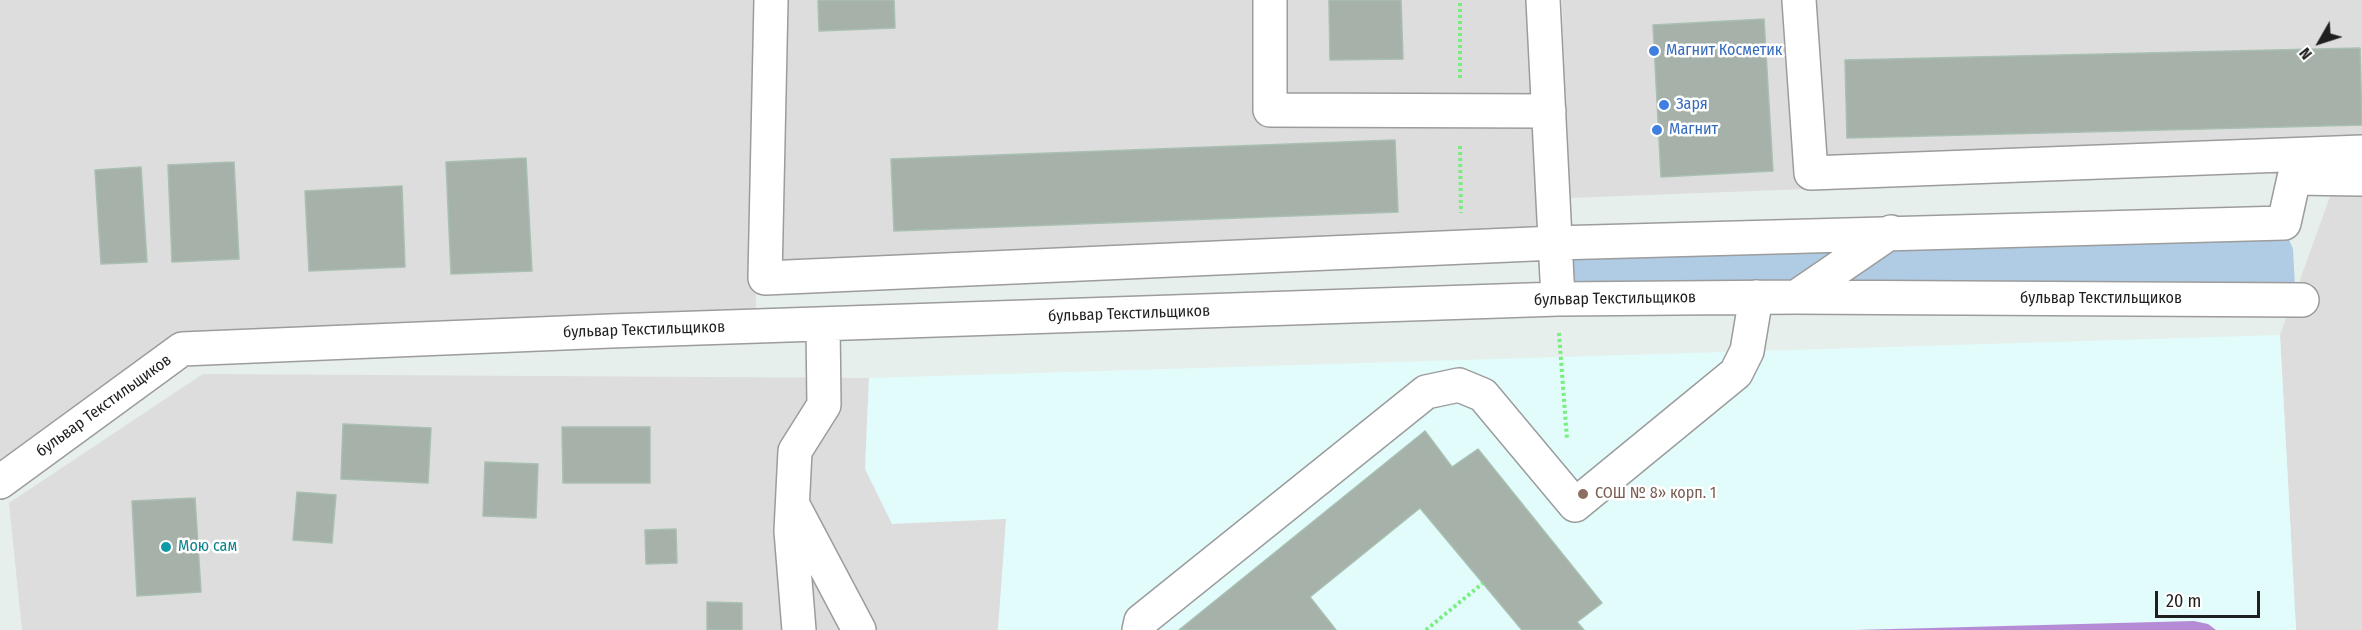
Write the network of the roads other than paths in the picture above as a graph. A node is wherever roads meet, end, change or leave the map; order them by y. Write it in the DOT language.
graph roads {
  1 [pos="771,0"];
  2 [pos="1270,0"];
  3 [pos="1543,0"];
  4 [pos="1799,0"];
  5 [pos="1549,111"];
  6 [pos="2362,152"];
  7 [pos="2362,179"];
  8 [pos="1891,232"];
  9 [pos="1555,243"];
  10 [pos="1756,297"];
  11 [pos="1796,297"];
  12 [pos="1558,299"];
  13 [pos="2302,300"];
  14 [pos="823,324"];
  15 [pos="0,482"];
  16 [pos="792,505"];
  17 [pos="798,630"];
  18 [pos="859,630"];
  19 [pos="1139,630"];
  1 -- 9 [label="street"];
  2 -- 5 [label="street"];
  3 -- 5 [label="street"];
  4 -- 6 [label="street"];
  5 -- 9 [label="street"];
  7 -- 8 [label="street"];
  8 -- 9 [label="street"];
  8 -- 11 [label="street"];
  9 -- 12 [label="street"];
  10 -- 11 [label="street, бульвар Текстильщиков"];
  10 -- 12 [label="street, бульвар Текстильщиков"];
  10 -- 19 [label="street"];
  11 -- 13 [label="street, бульвар Текстильщиков"];
  12 -- 14 [label="street, бульвар Текстильщиков"];
  14 -- 15 [label="street, бульвар Текстильщиков"];
  14 -- 16 [label="street"];
  16 -- 17 [label="street"];
  16 -- 18 [label="street"];
}
